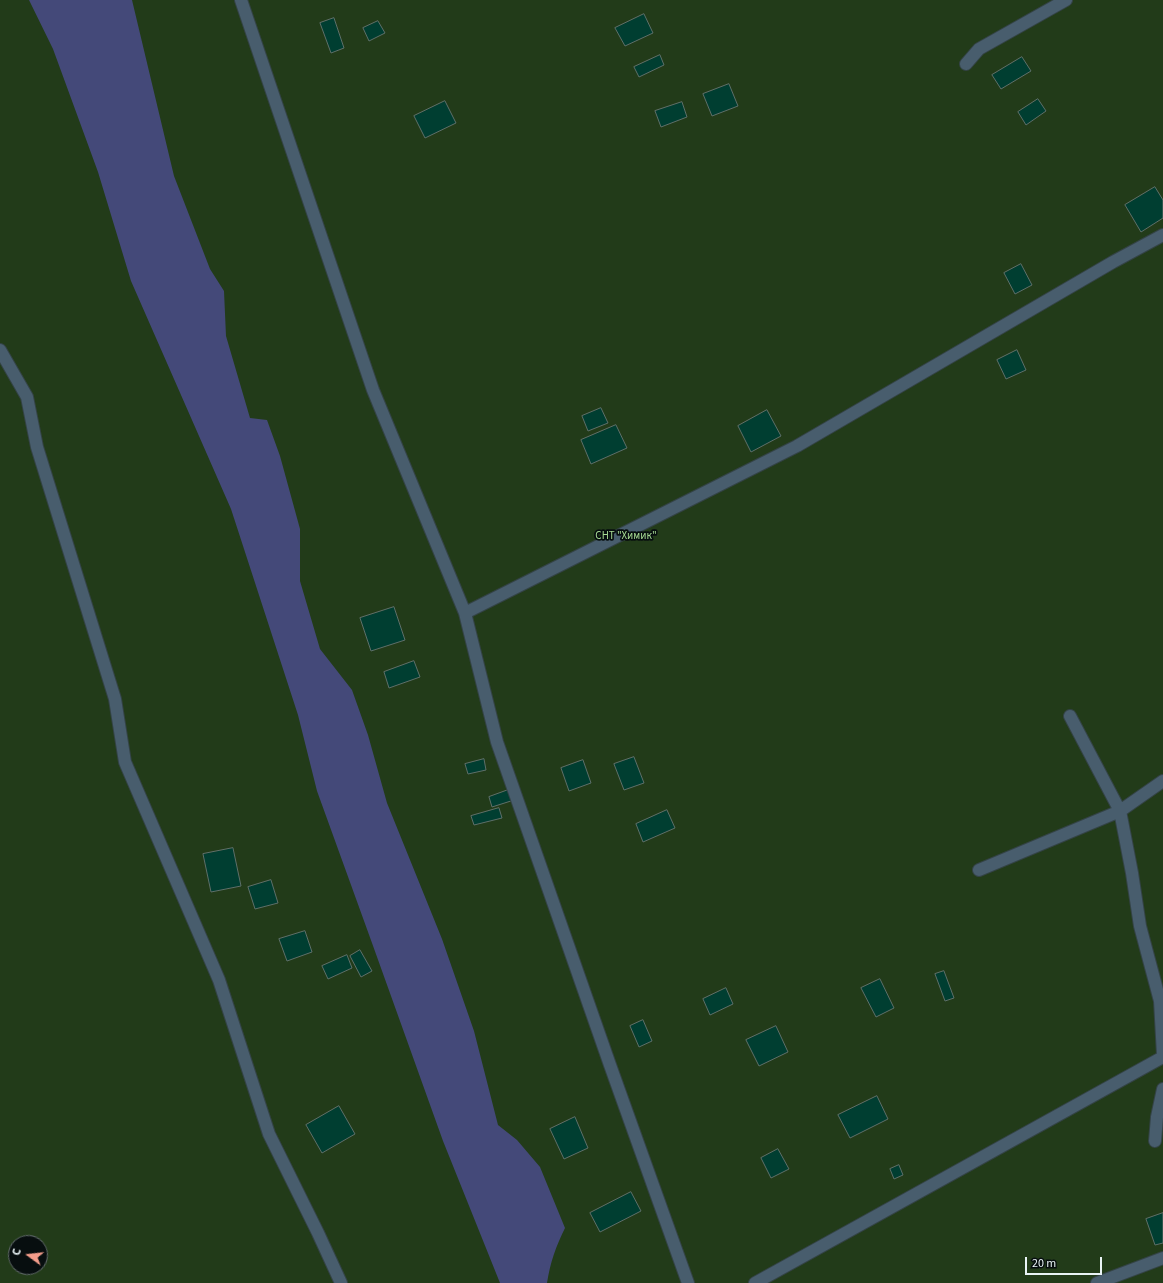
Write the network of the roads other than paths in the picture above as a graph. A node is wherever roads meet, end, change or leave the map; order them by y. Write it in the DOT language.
graph roads {
  1 [pos="241,0"];
  2 [pos="1066,0"];
  3 [pos="966,64"];
  4 [pos="1163,235"];
  5 [pos="0,350"];
  6 [pos="465,613"];
  7 [pos="1070,716"];
  8 [pos="1163,781"];
  9 [pos="1120,811"];
  10 [pos="979,870"];
  11 [pos="1163,1056"];
  12 [pos="1163,1089"];
  13 [pos="1155,1141"];
  14 [pos="1163,1258"];
  15 [pos="341,1283"];
  16 [pos="688,1283"];
  17 [pos="755,1283"];
  18 [pos="1097,1283"];
  1 -- 6 [label="street"];
  2 -- 3 [label="street"];
  4 -- 6 [label="street"];
  5 -- 15 [label="street"];
  6 -- 16 [label="street"];
  7 -- 9 [label="street"];
  8 -- 9 [label="street"];
  9 -- 10 [label="street"];
  9 -- 11 [label="street"];
  11 -- 17 [label="street"];
  12 -- 13 [label="street"];
  14 -- 18 [label="street"];
}
